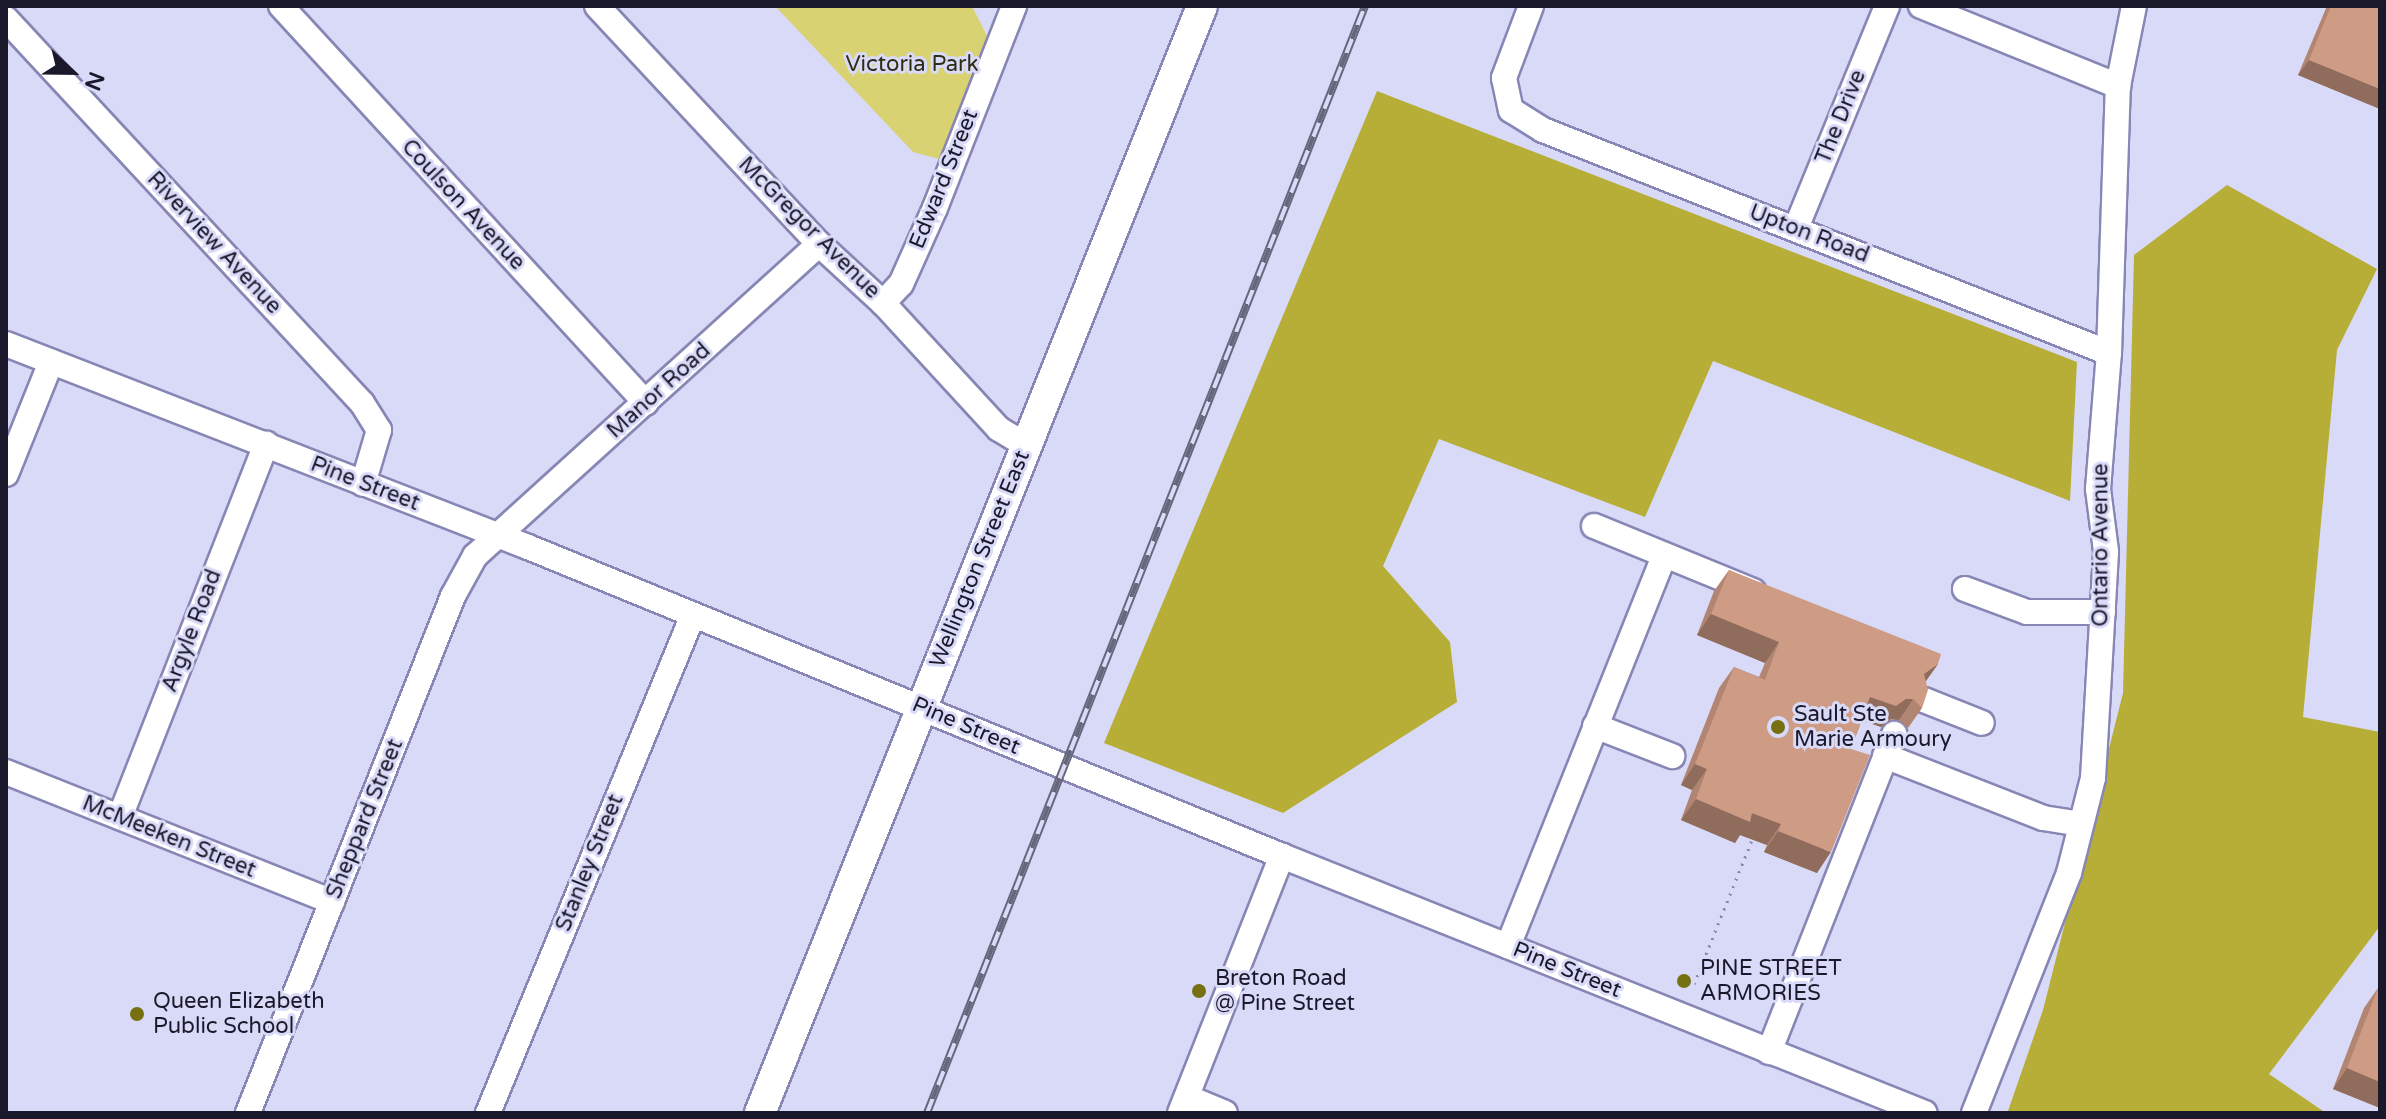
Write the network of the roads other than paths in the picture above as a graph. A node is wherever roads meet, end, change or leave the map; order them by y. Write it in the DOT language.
graph roads {
  1 [pos="281,6"];
  2 [pos="597,6"];
  3 [pos="1014,6"];
  4 [pos="1202,6"];
  5 [pos="1531,6"];
  6 [pos="1887,6"];
  7 [pos="1921,6"];
  8 [pos="2134,6"];
  9 [pos="6,19"];
  10 [pos="2118,86"];
  11 [pos="1796,228"];
  12 [pos="819,244"];
  13 [pos="883,303"];
  14 [pos="6,344"];
  15 [pos="2109,353"];
  16 [pos="51,362"];
  17 [pos="646,403"];
  18 [pos="266,444"];
  19 [pos="1026,445"];
  20 [pos="6,474"];
  21 [pos="363,484"];
  22 [pos="1594,526"];
  23 [pos="497,535"];
  24 [pos="1664,555"];
  25 [pos="1965,589"];
  26 [pos="1779,601"];
  27 [pos="2103,612"];
  28 [pos="693,615"];
  29 [pos="1924,700"];
  30 [pos="921,708"];
  31 [pos="1982,723"];
  32 [pos="1595,726"];
  33 [pos="1672,756"];
  34 [pos="6,772"];
  35 [pos="120,817"];
  36 [pos="2081,824"];
  37 [pos="1282,856"];
  38 [pos="332,902"];
  39 [pos="1508,946"];
  40 [pos="1769,1052"];
  41 [pos="1184,1105"];
  42 [pos="248,1113"];
  43 [pos="488,1113"];
  44 [pos="760,1113"];
  45 [pos="1225,1113"];
  46 [pos="1925,1113"];
  47 [pos="1974,1113"];
  1 -- 17 [label="street, Coulson Avenue"];
  2 -- 12 [label="street, McGregor Avenue"];
  3 -- 13 [label="street, Edward Street"];
  4 -- 19 [label="main road, Wellington Street East"];
  5 -- 11 [label="street, Upton Road"];
  6 -- 11 [label="street, The Drive"];
  7 -- 10 [label="street"];
  8 -- 10 [label="street, Ontario Avenue"];
  9 -- 21 [label="street, Riverview Avenue"];
  10 -- 15 [label="street, Ontario Avenue"];
  11 -- 15 [label="street, Upton Road"];
  12 -- 13 [label="street, McGregor Avenue"];
  12 -- 17 [label="street, Manor Road"];
  13 -- 19 [label="street, McGregor Avenue"];
  14 -- 16 [label="street, Pine Street"];
  15 -- 27 [label="street, Ontario Avenue"];
  16 -- 18 [label="street, Pine Street"];
  16 -- 20 [label="street"];
  17 -- 23 [label="street, Manor Road"];
  18 -- 21 [label="street, Pine Street"];
  18 -- 35 [label="street, Argyle Road"];
  19 -- 30 [label="main road, Wellington Street East"];
  21 -- 23 [label="street, Pine Street"];
  22 -- 24 [label="street"];
  23 -- 28 [label="street, Pine Street"];
  23 -- 38 [label="street, Sheppard Street"];
  24 -- 26 [label="street"];
  24 -- 32 [label="street"];
  25 -- 27 [label="street"];
  27 -- 36 [label="street, Ontario Avenue"];
  28 -- 30 [label="street, Pine Street"];
  28 -- 43 [label="street, Stanley Street"];
  29 -- 31 [label="street"];
  30 -- 37 [label="street, Pine Street"];
  30 -- 44 [label="main road, Wellington Street East"];
  32 -- 33 [label="street"];
  32 -- 39 [label="street"];
  34 -- 35 [label="street, McMeeken Street"];
  35 -- 38 [label="street, McMeeken Street"];
  36 -- 40 [label="street"];
  36 -- 47 [label="street, Ontario Avenue"];
  37 -- 39 [label="street, Pine Street"];
  37 -- 41 [label="street"];
  38 -- 42 [label="street, Sheppard Street"];
  39 -- 40 [label="street, Pine Street"];
  40 -- 46 [label="street, Pine Street"];
  41 -- 45 [label="street"];
}
